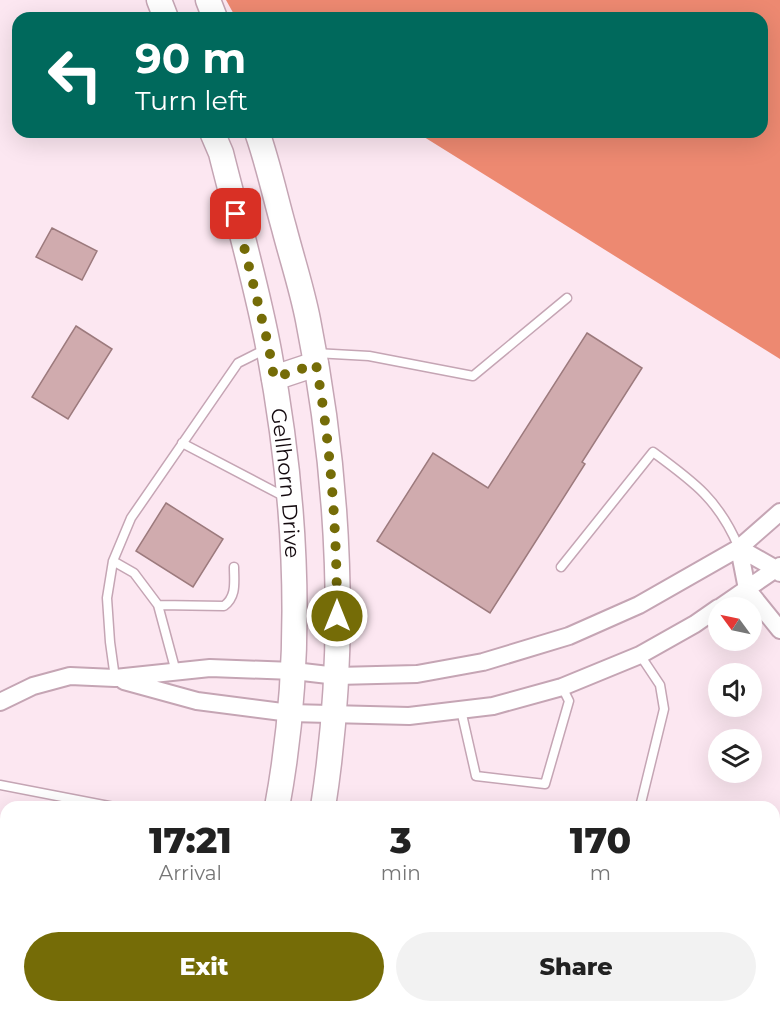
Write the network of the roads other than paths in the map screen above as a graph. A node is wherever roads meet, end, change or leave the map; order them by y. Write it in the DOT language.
graph roads {
  1 [pos="214,138"];
  2 [pos="259,138"];
  3 [pos="567,298"];
  4 [pos="269,348"];
  5 [pos="315,358"];
  6 [pos="274,378"];
  7 [pos="182,443"];
  8 [pos="288,499"];
  9 [pos="780,512"];
  10 [pos="739,548"];
  11 [pos="113,561"];
  12 [pos="234,567"];
  13 [pos="561,567"];
  14 [pos="779,569"];
  15 [pos="747,589"];
  16 [pos="735,597"];
  17 [pos="158,605"];
  18 [pos="708,615"];
  19 [pos="780,630"];
  20 [pos="640,655"];
  21 [pos="294,671"];
  22 [pos="176,672"];
  23 [pos="337,676"];
  24 [pos="115,678"];
  25 [pos="562,687"];
  26 [pos="0,702"];
  27 [pos="461,710"];
  28 [pos="290,713"];
  29 [pos="334,713"];
  30 [pos="0,785"];
  31 [pos="83,801"];
  32 [pos="278,801"];
  33 [pos="324,801"];
  34 [pos="641,801"];
  1 -- 4 [label="main road, Gellhorn Drive"];
  2 -- 5 [label="main road"];
  3 -- 5 [label="lane"];
  4 -- 6 [label="main road, Gellhorn Drive"];
  4 -- 7 [label="lane"];
  5 -- 6 [label="main road"];
  5 -- 23 [label="main road"];
  6 -- 8 [label="main road, Gellhorn Drive"];
  7 -- 8 [label="lane"];
  7 -- 11 [label="lane"];
  8 -- 21 [label="main road, Gellhorn Drive"];
  9 -- 10 [label="street"];
  10 -- 13 [label="lane"];
  10 -- 14 [label="street"];
  10 -- 15 [label="street"];
  10 -- 23 [label="street"];
  11 -- 17 [label="lane"];
  11 -- 24 [label="lane"];
  12 -- 17 [label="lane"];
  14 -- 15 [label="street"];
  15 -- 16 [label="street"];
  15 -- 19 [label="street"];
  17 -- 22 [label="lane"];
  18 -- 20 [label="street"];
  20 -- 25 [label="street"];
  20 -- 34 [label="lane"];
  21 -- 22 [label="street"];
  21 -- 23 [label="street"];
  21 -- 28 [label="main road, Gellhorn Drive"];
  22 -- 24 [label="street"];
  23 -- 29 [label="main road"];
  24 -- 26 [label="street"];
  24 -- 28 [label="street"];
  25 -- 27 [label="street"];
  25 -- 27 [label="lane"];
  27 -- 29 [label="street"];
  28 -- 29 [label="street"];
  28 -- 32 [label="main road, Gellhorn Drive"];
  29 -- 33 [label="main road"];
  30 -- 31 [label="lane"];
}
